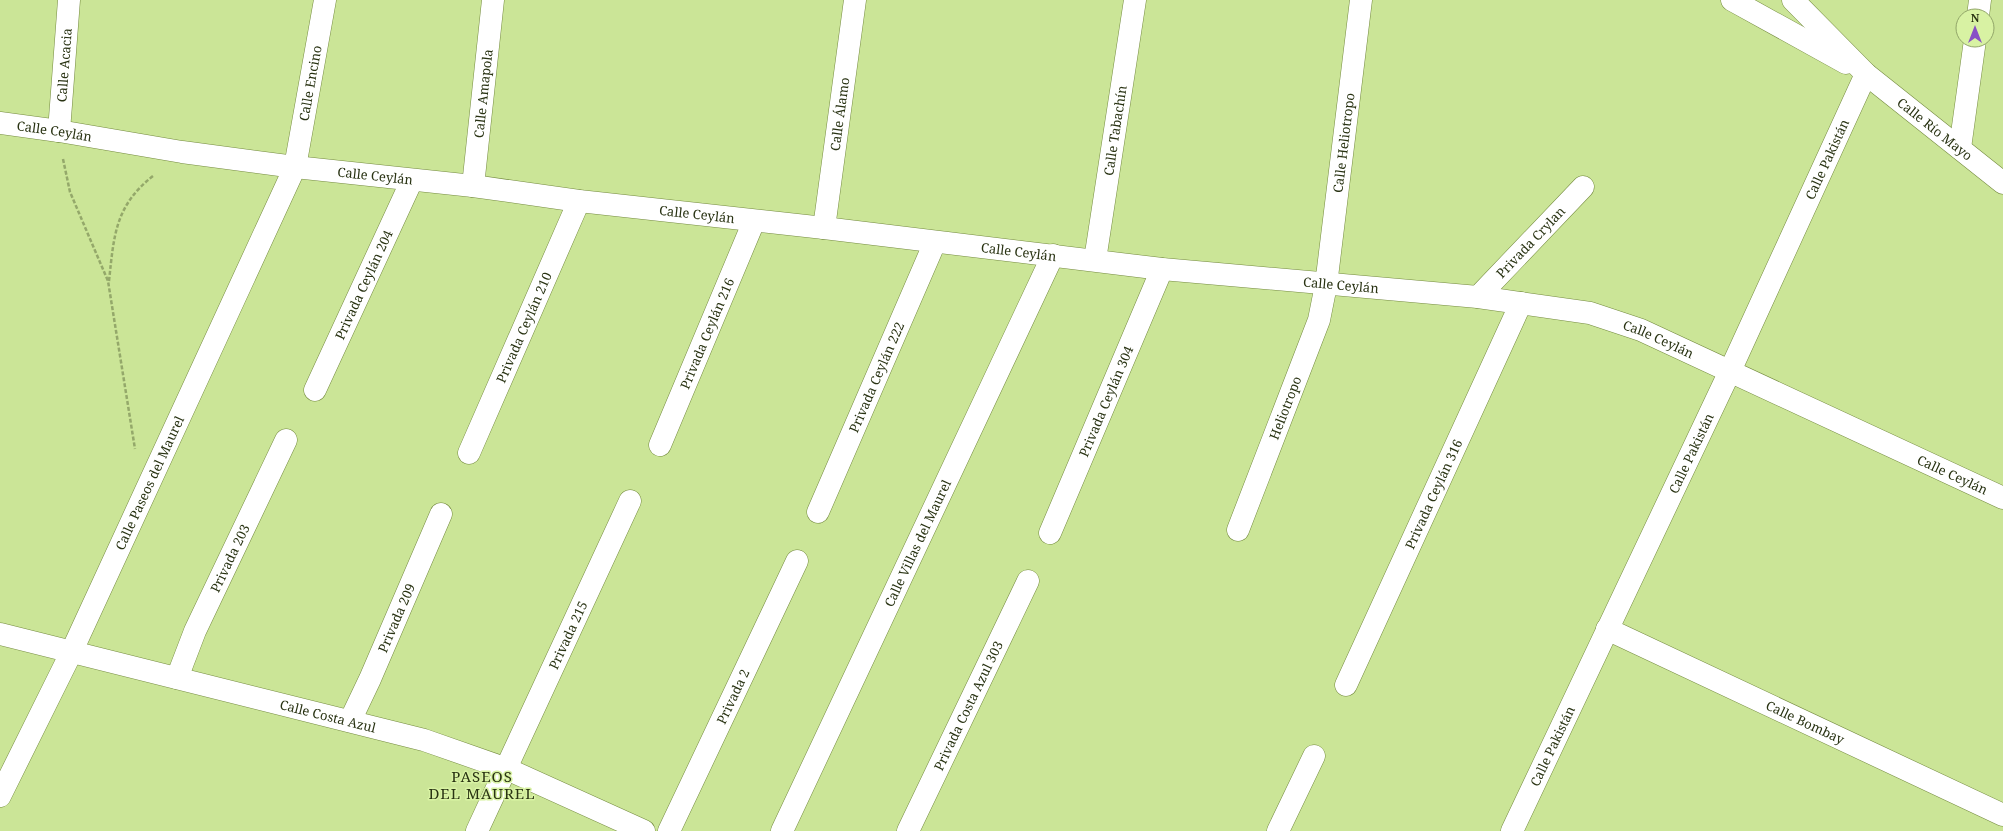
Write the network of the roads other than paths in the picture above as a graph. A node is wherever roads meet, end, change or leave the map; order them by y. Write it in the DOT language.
graph roads {
  1 [pos="69,0"];
  2 [pos="325,0"];
  3 [pos="493,0"];
  4 [pos="855,0"];
  5 [pos="1134,0"];
  6 [pos="1361,0"];
  7 [pos="1793,0"];
  8 [pos="1739,2"];
  9 [pos="1974,48"];
  10 [pos="1866,74"];
  11 [pos="0,123"];
  12 [pos="59,131"];
  13 [pos="1960,148"];
  14 [pos="295,167"];
  15 [pos="412,180"];
  16 [pos="2003,183"];
  17 [pos="473,186"];
  18 [pos="1583,187"];
  19 [pos="579,201"];
  20 [pos="754,221"];
  21 [pos="824,228"];
  22 [pos="935,242"];
  23 [pos="1053,255"];
  24 [pos="1095,260"];
  25 [pos="1162,269"];
  26 [pos="1326,285"];
  27 [pos="1478,297"];
  28 [pos="1521,303"];
  29 [pos="1730,371"];
  30 [pos="315,390"];
  31 [pos="286,440"];
  32 [pos="660,446"];
  33 [pos="469,453"];
  34 [pos="2003,498"];
  35 [pos="630,501"];
  36 [pos="818,512"];
  37 [pos="441,514"];
  38 [pos="1238,530"];
  39 [pos="1050,533"];
  40 [pos="797,561"];
  41 [pos="1028,581"];
  42 [pos="1606,630"];
  43 [pos="0,634"];
  44 [pos="71,653"];
  45 [pos="177,678"];
  46 [pos="1346,685"];
  47 [pos="350,721"];
  48 [pos="1314,756"];
  49 [pos="507,769"];
  50 [pos="0,796"];
  51 [pos="2003,815"];
  52 [pos="478,831"];
  53 [pos="644,831"];
  54 [pos="669,831"];
  55 [pos="782,831"];
  56 [pos="908,831"];
  57 [pos="1278,831"];
  58 [pos="1512,831"];
  1 -- 12 [label="street, Calle Acacia"];
  2 -- 14 [label="street, Calle Encino"];
  3 -- 17 [label="street, Calle Amapola"];
  4 -- 21 [label="street, Calle Álamo"];
  5 -- 24 [label="street, Calle Tabachín"];
  6 -- 26 [label="street, Calle Heliotropo"];
  7 -- 10 [label="street, Calle Río Mayo"];
  8 -- 10 [label="street, Calle Río Mayo"];
  9 -- 13 [label="street"];
  10 -- 13 [label="street, Calle Río Mayo"];
  10 -- 29 [label="street, Calle Pakistán"];
  11 -- 12 [label="street, Calle Ceylán"];
  12 -- 14 [label="street, Calle Ceylán"];
  13 -- 16 [label="street, Calle Río Mayo"];
  14 -- 15 [label="street, Calle Ceylán"];
  14 -- 44 [label="street, Calle Paseos del Maurel"];
  15 -- 17 [label="street, Calle Ceylán"];
  15 -- 30 [label="street, Privada Ceylán 204"];
  17 -- 19 [label="street, Calle Ceylán"];
  18 -- 27 [label="street, Privada Crylan"];
  19 -- 20 [label="street, Calle Ceylán"];
  19 -- 33 [label="street, Privada Ceylán 210"];
  20 -- 21 [label="street, Calle Ceylán"];
  20 -- 32 [label="street, Privada Ceylán 216"];
  21 -- 22 [label="street, Calle Ceylán"];
  22 -- 23 [label="street, Calle Ceylán"];
  22 -- 36 [label="street, Privada Ceylán 222"];
  23 -- 24 [label="street, Calle Ceylán"];
  23 -- 55 [label="street, Calle Villas del Maurel"];
  24 -- 25 [label="street, Calle Ceylán"];
  25 -- 26 [label="street, Calle Ceylán"];
  25 -- 39 [label="street, Privada Ceylán 304"];
  26 -- 27 [label="street, Calle Ceylán"];
  26 -- 38 [label="street, Heliotropo"];
  27 -- 28 [label="street, Calle Ceylán"];
  28 -- 29 [label="street, Calle Ceylán"];
  28 -- 46 [label="street, Privada Ceylán 316"];
  29 -- 34 [label="street, Calle Ceylán"];
  29 -- 42 [label="street, Calle Pakistán"];
  31 -- 45 [label="street, Privada 203"];
  35 -- 49 [label="street, Privada 215"];
  37 -- 47 [label="street, Privada 209"];
  40 -- 54 [label="street, Privada 2"];
  41 -- 56 [label="street, Privada Costa Azul 303"];
  42 -- 51 [label="street, Calle Bombay"];
  42 -- 58 [label="street, Calle Pakistán"];
  43 -- 44 [label="street, Calle Costa Azul"];
  44 -- 45 [label="street, Calle Costa Azul"];
  44 -- 50 [label="street, Calle Paseos del Maurel"];
  45 -- 47 [label="street, Calle Costa Azul"];
  47 -- 49 [label="street, Calle Costa Azul"];
  48 -- 57 [label="street"];
  49 -- 52 [label="street, Privada 215"];
  49 -- 53 [label="street, Calle Costa Azul"];
}
